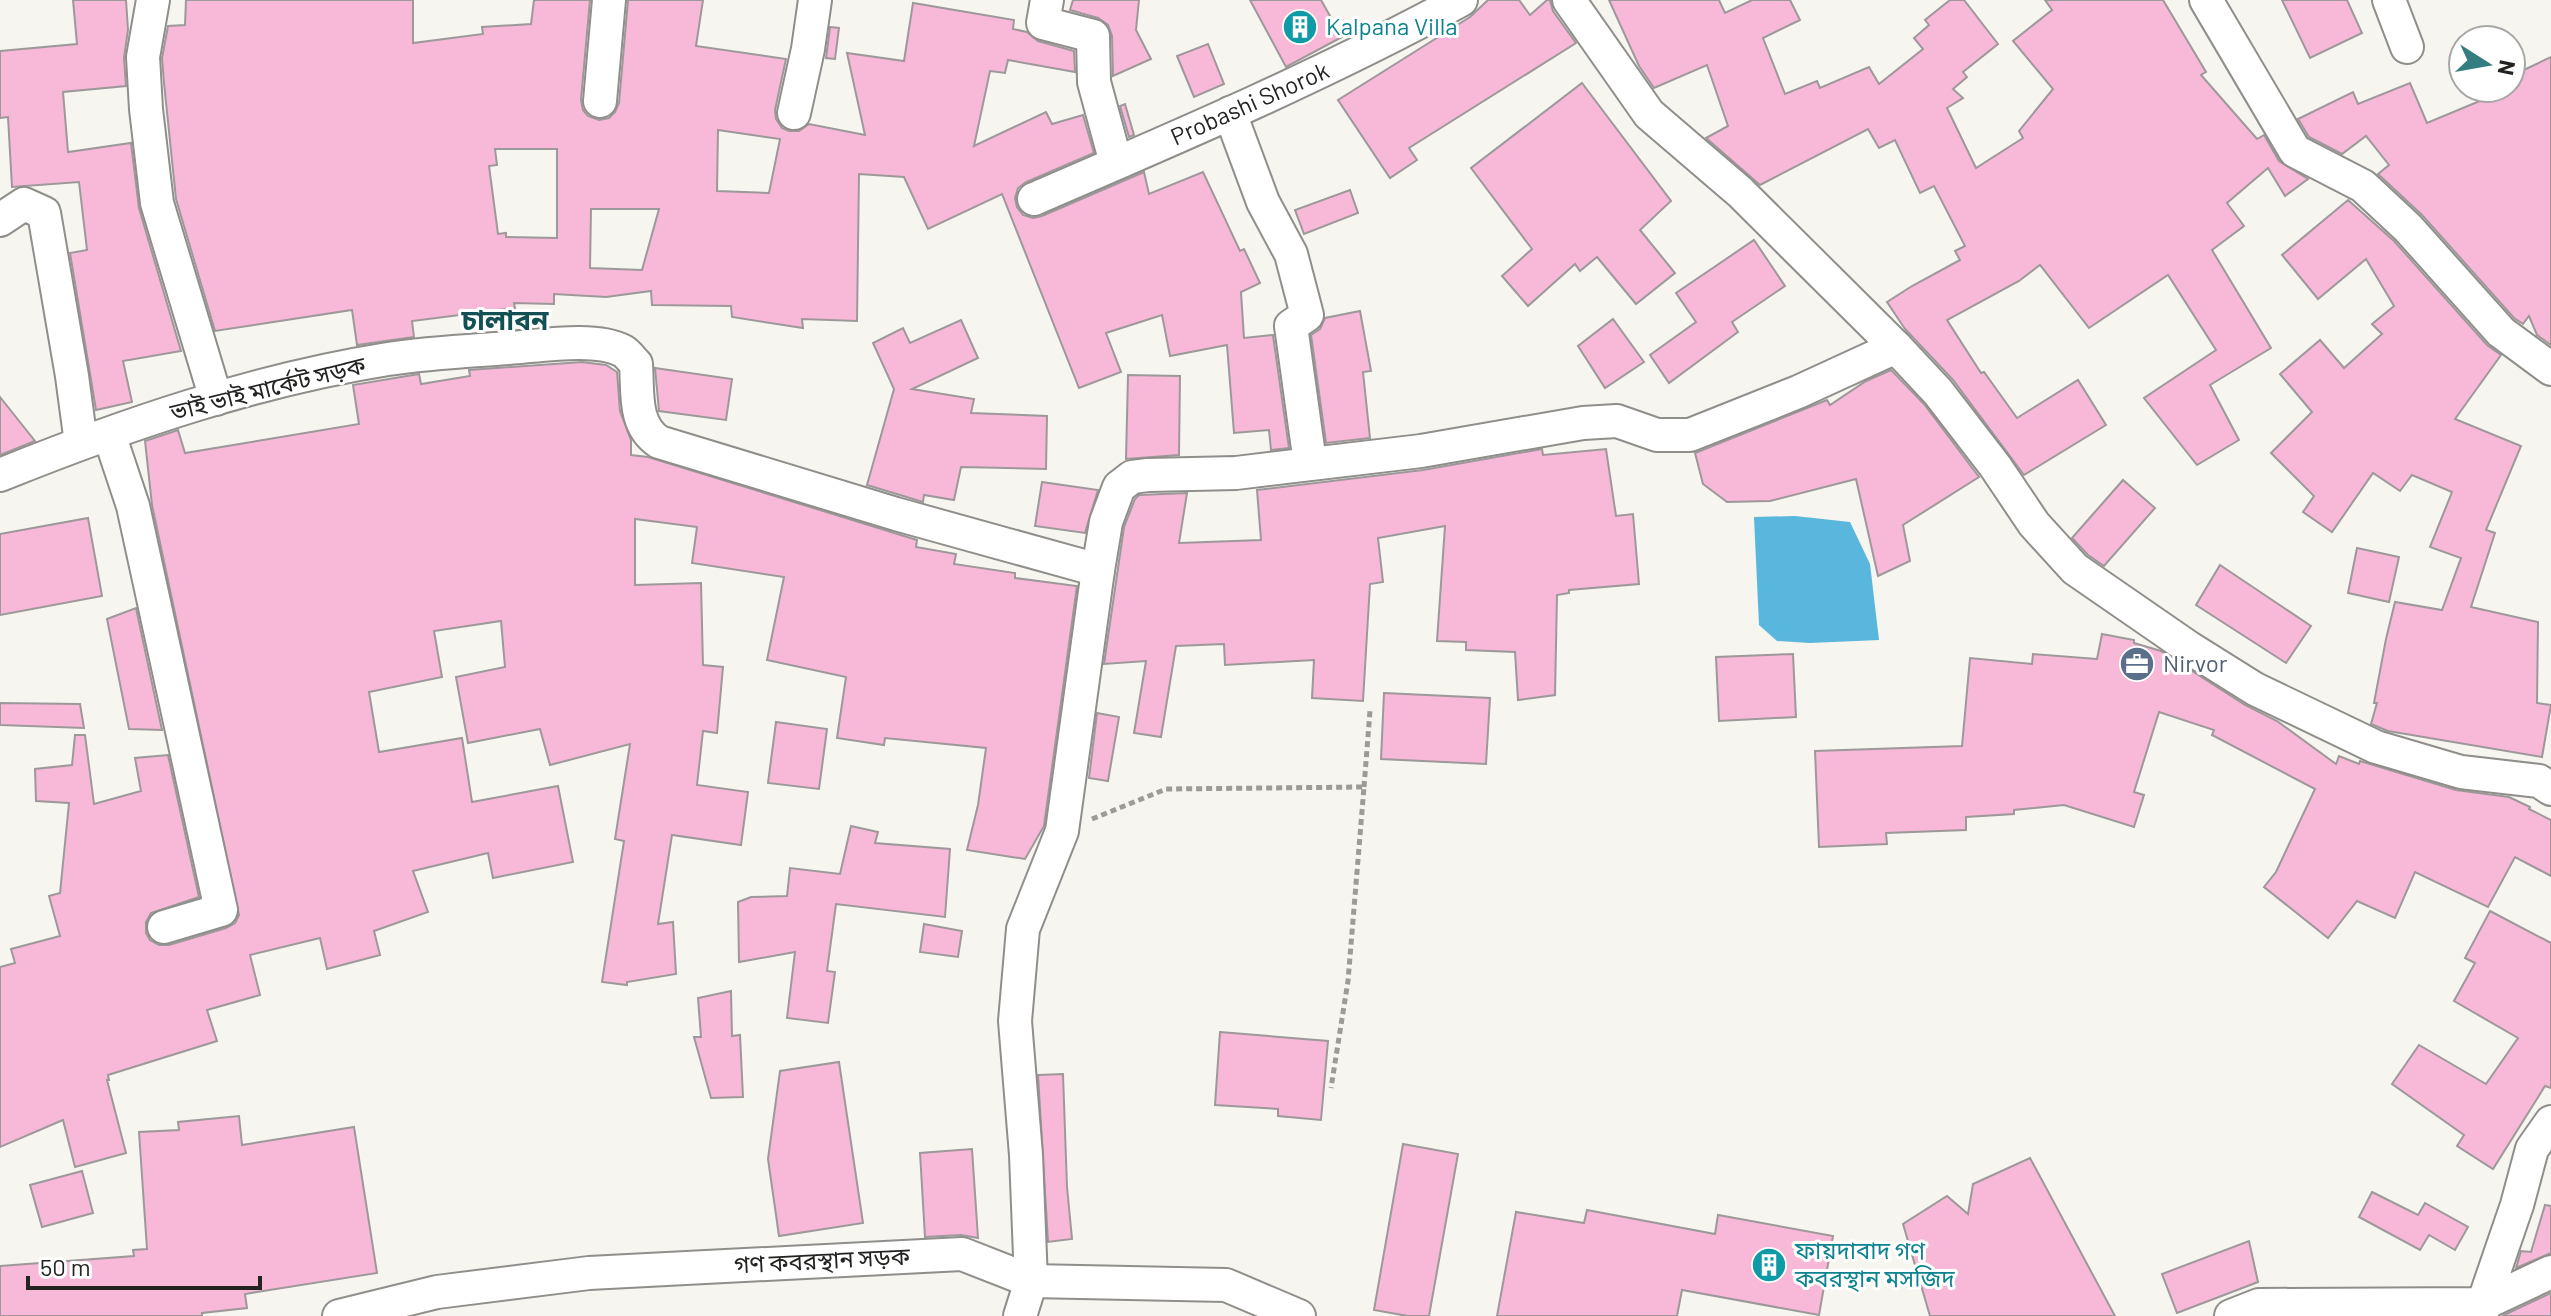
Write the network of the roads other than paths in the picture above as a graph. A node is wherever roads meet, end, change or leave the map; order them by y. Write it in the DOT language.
graph roads {
  1 [pos="153,0"];
  2 [pos="609,0"];
  3 [pos="815,0"];
  4 [pos="1047,0"];
  5 [pos="1461,0"];
  6 [pos="1569,0"];
  7 [pos="2206,0"];
  8 [pos="2389,0"];
  9 [pos="2407,47"];
  10 [pos="600,101"];
  11 [pos="794,113"];
  12 [pos="1230,113"];
  13 [pos="1116,163"];
  14 [pos="1034,199"];
  15 [pos="0,220"];
  16 [pos="1896,347"];
  17 [pos="2551,369"];
  18 [pos="216,399"];
  19 [pos="95,438"];
  20 [pos="1310,463"];
  21 [pos="0,475"];
  22 [pos="1098,570"];
  23 [pos="2551,789"];
  24 [pos="164,927"];
  25 [pos="2551,1122"];
  26 [pos="2551,1272"];
  27 [pos="1031,1281"];
  28 [pos="439,1304"];
  29 [pos="2483,1310"];
  30 [pos="339,1316"];
  31 [pos="1020,1316"];
  32 [pos="1299,1316"];
  33 [pos="2231,1316"];
  1 -- 18 [label="street"];
  2 -- 10 [label="street"];
  3 -- 11 [label="street"];
  4 -- 13 [label="street"];
  5 -- 12 [label="street, Probashi Shorok"];
  6 -- 16 [label="street"];
  7 -- 17 [label="street"];
  8 -- 9 [label="street"];
  12 -- 13 [label="street, Probashi Shorok"];
  12 -- 20 [label="street"];
  13 -- 14 [label="street, Probashi Shorok"];
  15 -- 19 [label="street"];
  16 -- 20 [label="street"];
  16 -- 23 [label="street"];
  18 -- 19 [label="street, ভাই ভাই মার্কেট সড়ক"];
  18 -- 22 [label="street, ভাই ভাই মার্কেট সড়ক"];
  19 -- 21 [label="street, ভাই ভাই মার্কেট সড়ক"];
  19 -- 24 [label="street"];
  20 -- 22 [label="street"];
  22 -- 27 [label="street"];
  25 -- 29 [label="street"];
  26 -- 29 [label="street"];
  27 -- 28 [label="street, গণ কবরস্থান সড়ক"];
  27 -- 31 [label="street"];
  27 -- 32 [label="street, গণ কবরস্থান সড়ক"];
  28 -- 30 [label="street, গণ কবরস্থান সড়ক"];
  29 -- 33 [label="street"];
}
